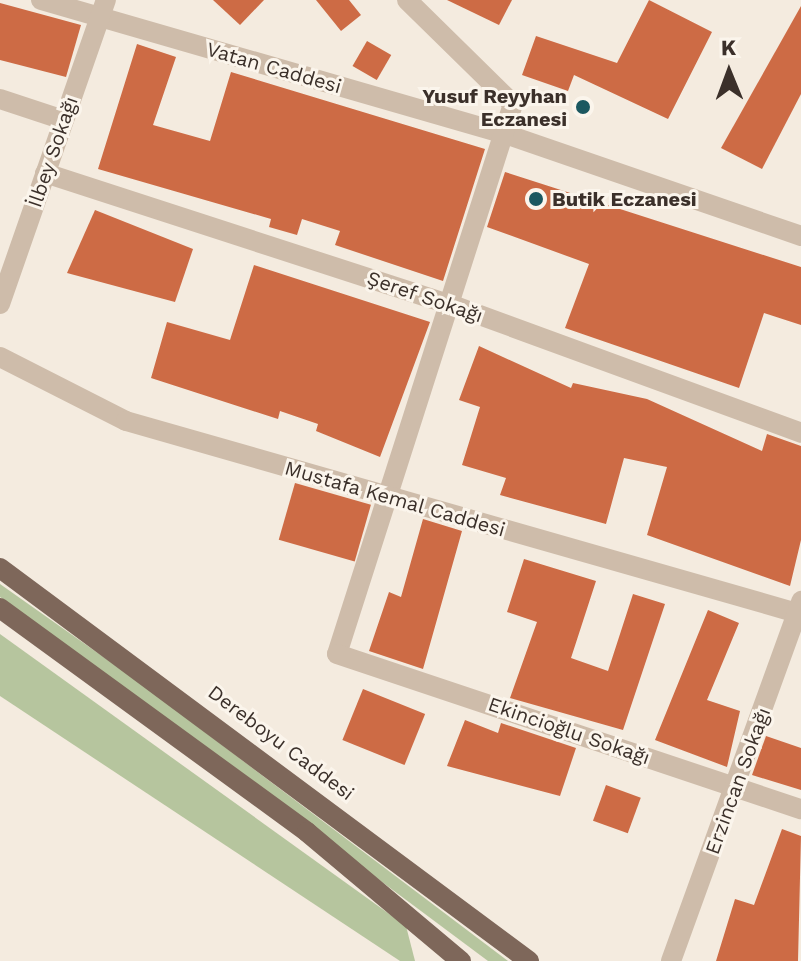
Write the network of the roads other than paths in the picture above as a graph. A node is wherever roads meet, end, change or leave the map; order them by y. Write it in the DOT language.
graph roads {
  1 [pos="41,0"];
  2 [pos="407,0"];
  3 [pos="103,9"];
  4 [pos="0,99"];
  5 [pos="64,120"];
  6 [pos="508,135"];
  7 [pos="45,173"];
  8 [pos="797,229"];
  9 [pos="0,304"];
  10 [pos="452,305"];
  11 [pos="0,357"];
  12 [pos="801,433"];
  13 [pos="388,497"];
  14 [pos="0,568"];
  15 [pos="0,608"];
  16 [pos="800,609"];
  17 [pos="737,788"];
  18 [pos="801,809"];
  19 [pos="458,959"];
  20 [pos="529,961"];
  21 [pos="671,961"];
  1 -- 3 [label="street, Vatan Caddesi"];
  2 -- 6 [label="street"];
  3 -- 5 [label="street, İlbey Sokağı"];
  3 -- 6 [label="street, Vatan Caddesi"];
  4 -- 5 [label="street"];
  5 -- 7 [label="street, İlbey Sokağı"];
  6 -- 8 [label="street, Vatan Caddesi"];
  6 -- 10 [label="street"];
  7 -- 9 [label="street, İlbey Sokağı"];
  7 -- 10 [label="street, Şeref Sokağı"];
  10 -- 12 [label="street, Şeref Sokağı"];
  10 -- 13 [label="street"];
  11 -- 13 [label="street, Mustafa Kemal Caddesi"];
  13 -- 16 [label="street, Mustafa Kemal Caddesi"];
  13 -- 17 [label="street, Ekincioğlu Sokağı"];
  14 -- 20 [label="main road, Dereboyu Caddesi"];
  15 -- 19 [label="main road"];
  16 -- 17 [label="street, Erzincan Sokağı"];
  17 -- 18 [label="street, Ekincioğlu Sokağı"];
  17 -- 21 [label="street, Erzincan Sokağı"];
}
